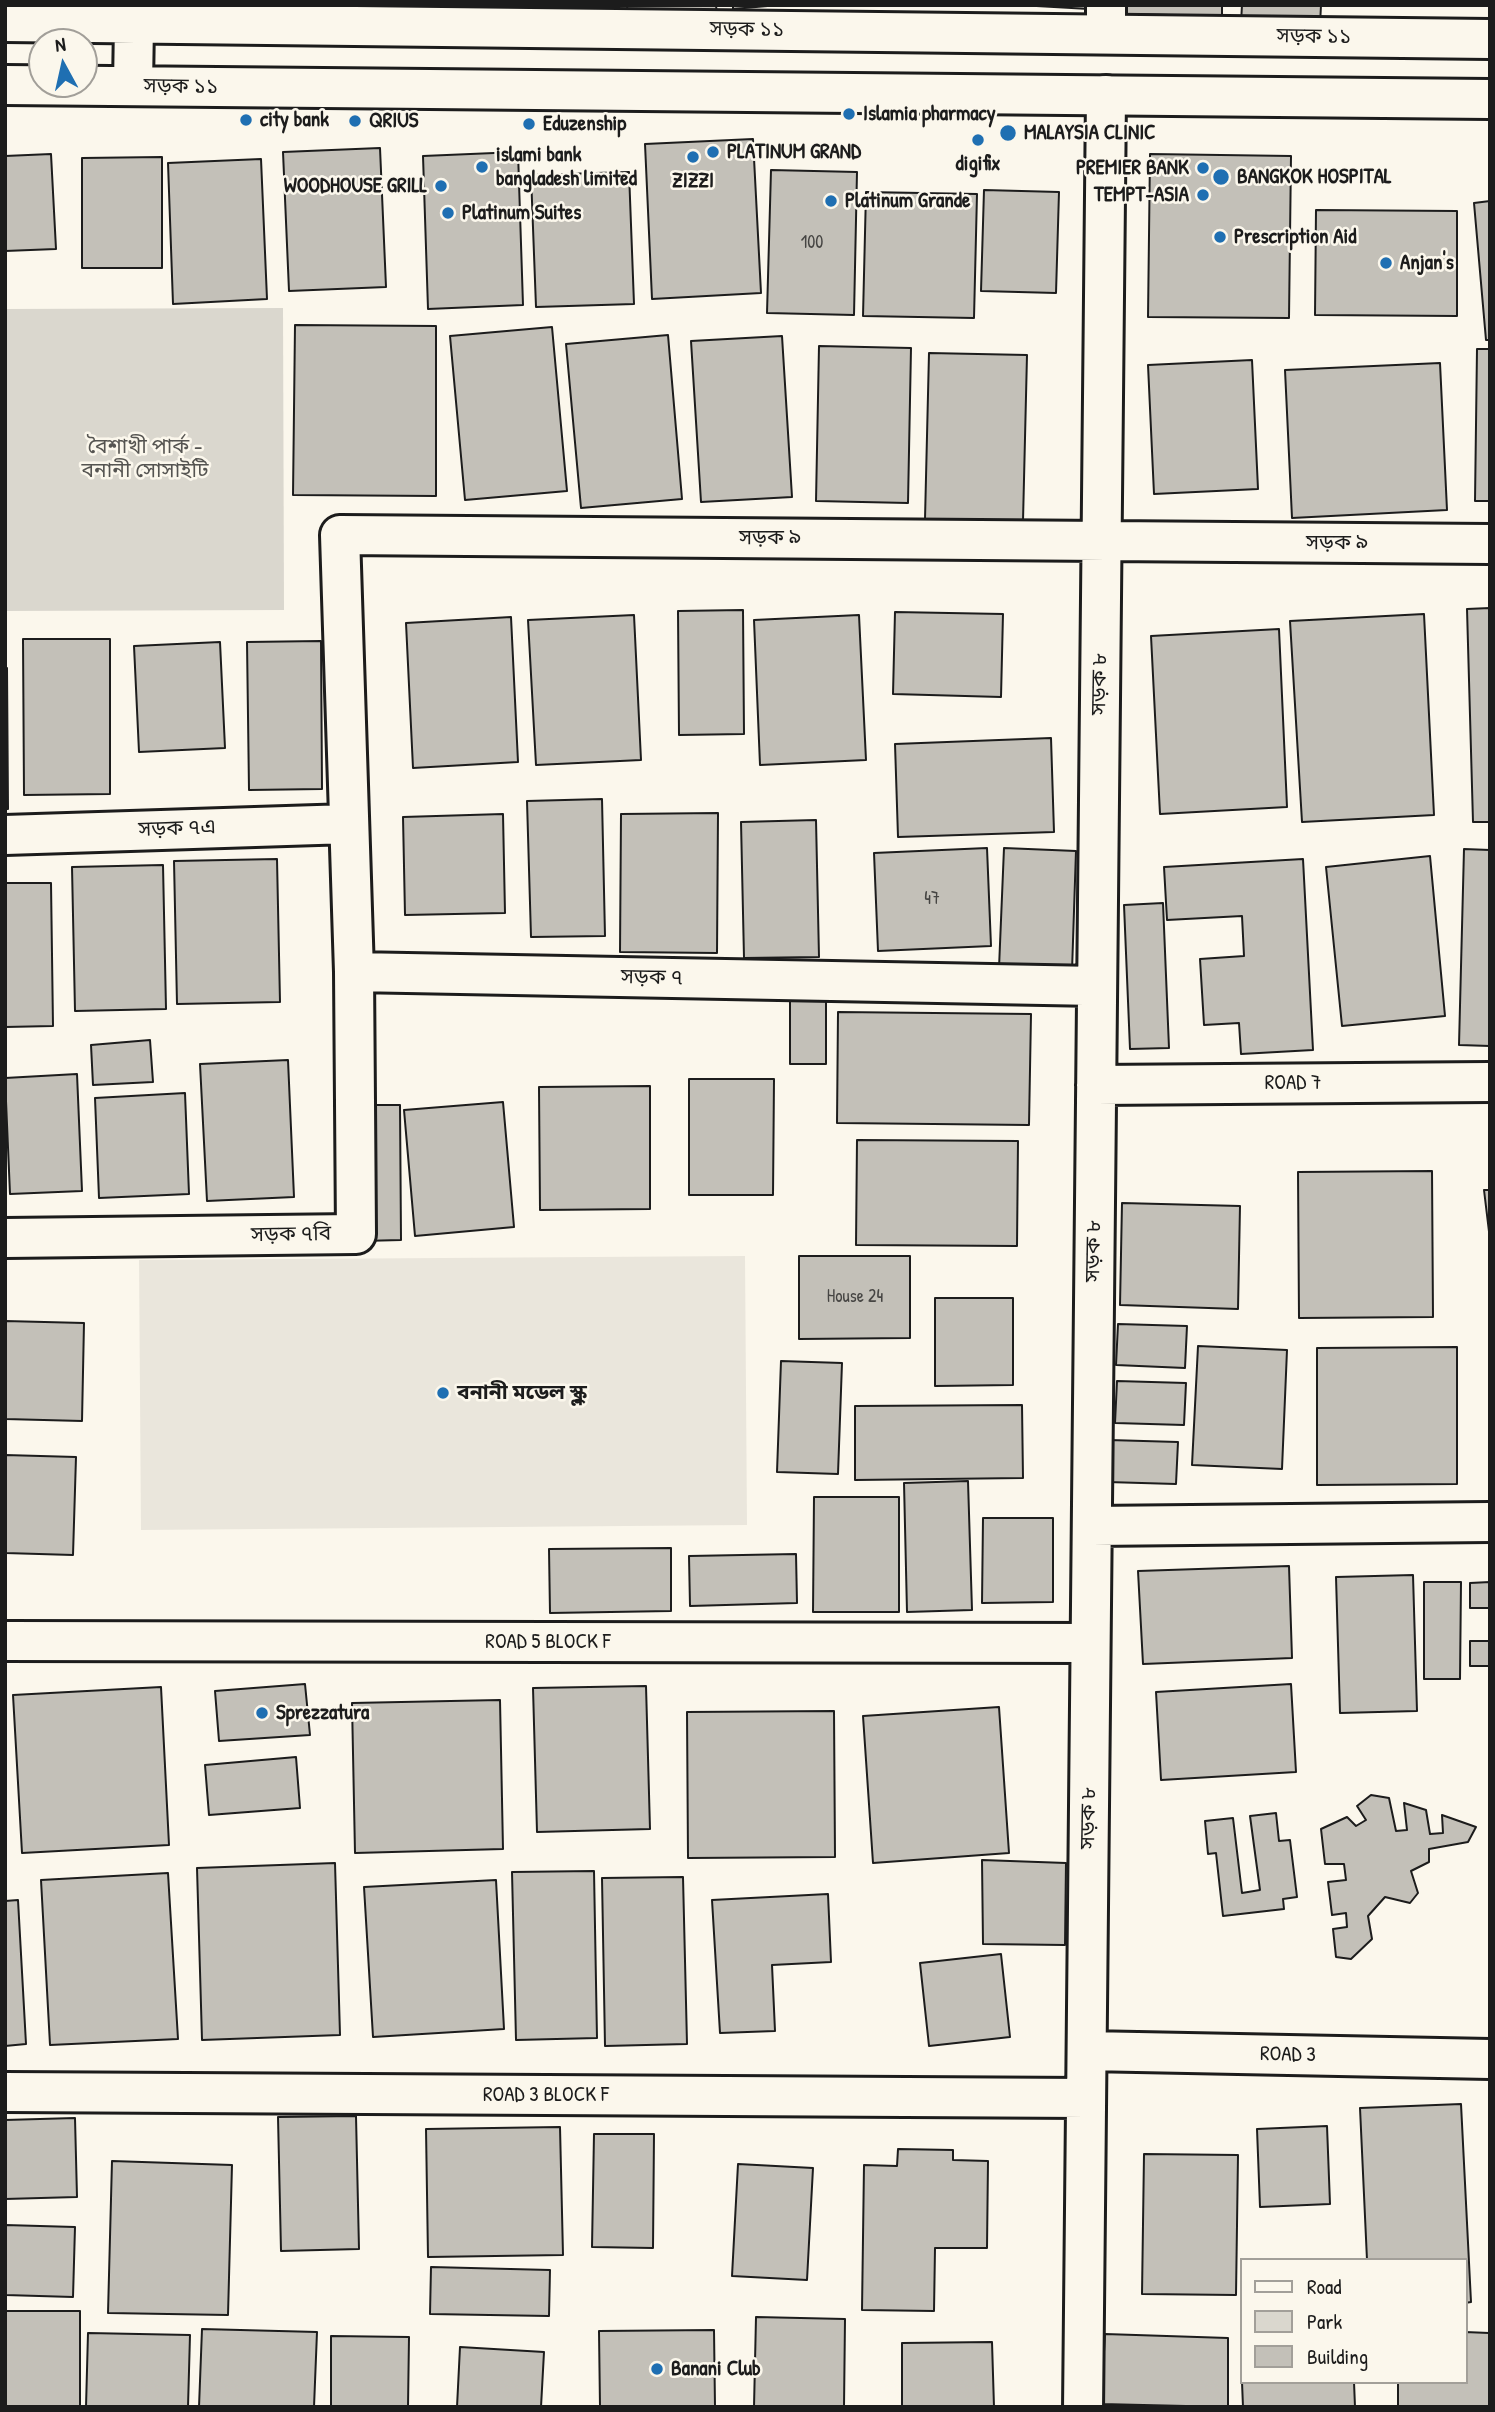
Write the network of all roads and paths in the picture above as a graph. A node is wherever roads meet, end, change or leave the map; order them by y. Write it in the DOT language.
graph roads {
  1 [pos="135,14"];
  2 [pos="1106,20"];
  3 [pos="5,22"];
  4 [pos="1490,39"];
  5 [pos="5,85"];
  6 [pos="133,86"];
  7 [pos="1106,95"];
  8 [pos="1490,99"];
  9 [pos="1101,541"];
  10 [pos="1490,544"];
  11 [pos="349,824"];
  12 [pos="5,835"];
  13 [pos="354,972"];
  14 [pos="1097,986"];
  15 [pos="1490,1082"];
  16 [pos="1096,1085"];
  17 [pos="5,1238"];
  18 [pos="1490,1522"];
  19 [pos="1092,1526"];
  20 [pos="5,1640"];
  21 [pos="1090,1643"];
  22 [pos="1087,2051"];
  23 [pos="1490,2059"];
  24 [pos="5,2092"];
  25 [pos="1086,2098"];
  26 [pos="1083,2407"];
  1 -- 2 [label="street, সড়ক ১১"];
  1 -- 3 [label="street, সড়ক ১১"];
  1 -- 6 [label="street"];
  2 -- 4 [label="street, সড়ক ১১"];
  2 -- 7 [label="street, সড়ক ৮"];
  5 -- 6 [label="street, সড়ক ১১"];
  6 -- 7 [label="street, সড়ক ১১"];
  7 -- 8 [label="street, সড়ক ১১"];
  7 -- 9 [label="street, সড়ক ৮"];
  9 -- 10 [label="street, সড়ক ৯"];
  9 -- 11 [label="street, সড়ক ৯"];
  9 -- 14 [label="street, সড়ক ৮"];
  11 -- 12 [label="street, সড়ক ৭এ"];
  11 -- 13 [label="street"];
  13 -- 14 [label="street, সড়ক ৭"];
  13 -- 17 [label="street, সড়ক ৭বি"];
  14 -- 16 [label="street, সড়ক ৮"];
  15 -- 16 [label="street, ROAD 7"];
  16 -- 19 [label="street, সড়ক ৮"];
  18 -- 19 [label="street"];
  19 -- 21 [label="street, সড়ক ৮"];
  20 -- 21 [label="street, ROAD 5 BLOCK F"];
  21 -- 22 [label="street, সড়ক ৮"];
  22 -- 23 [label="street, ROAD 3"];
  22 -- 25 [label="street, সড়ক ৮"];
  24 -- 25 [label="street, ROAD 3 BLOCK F"];
  25 -- 26 [label="street, সড়ক ৮"];
}
